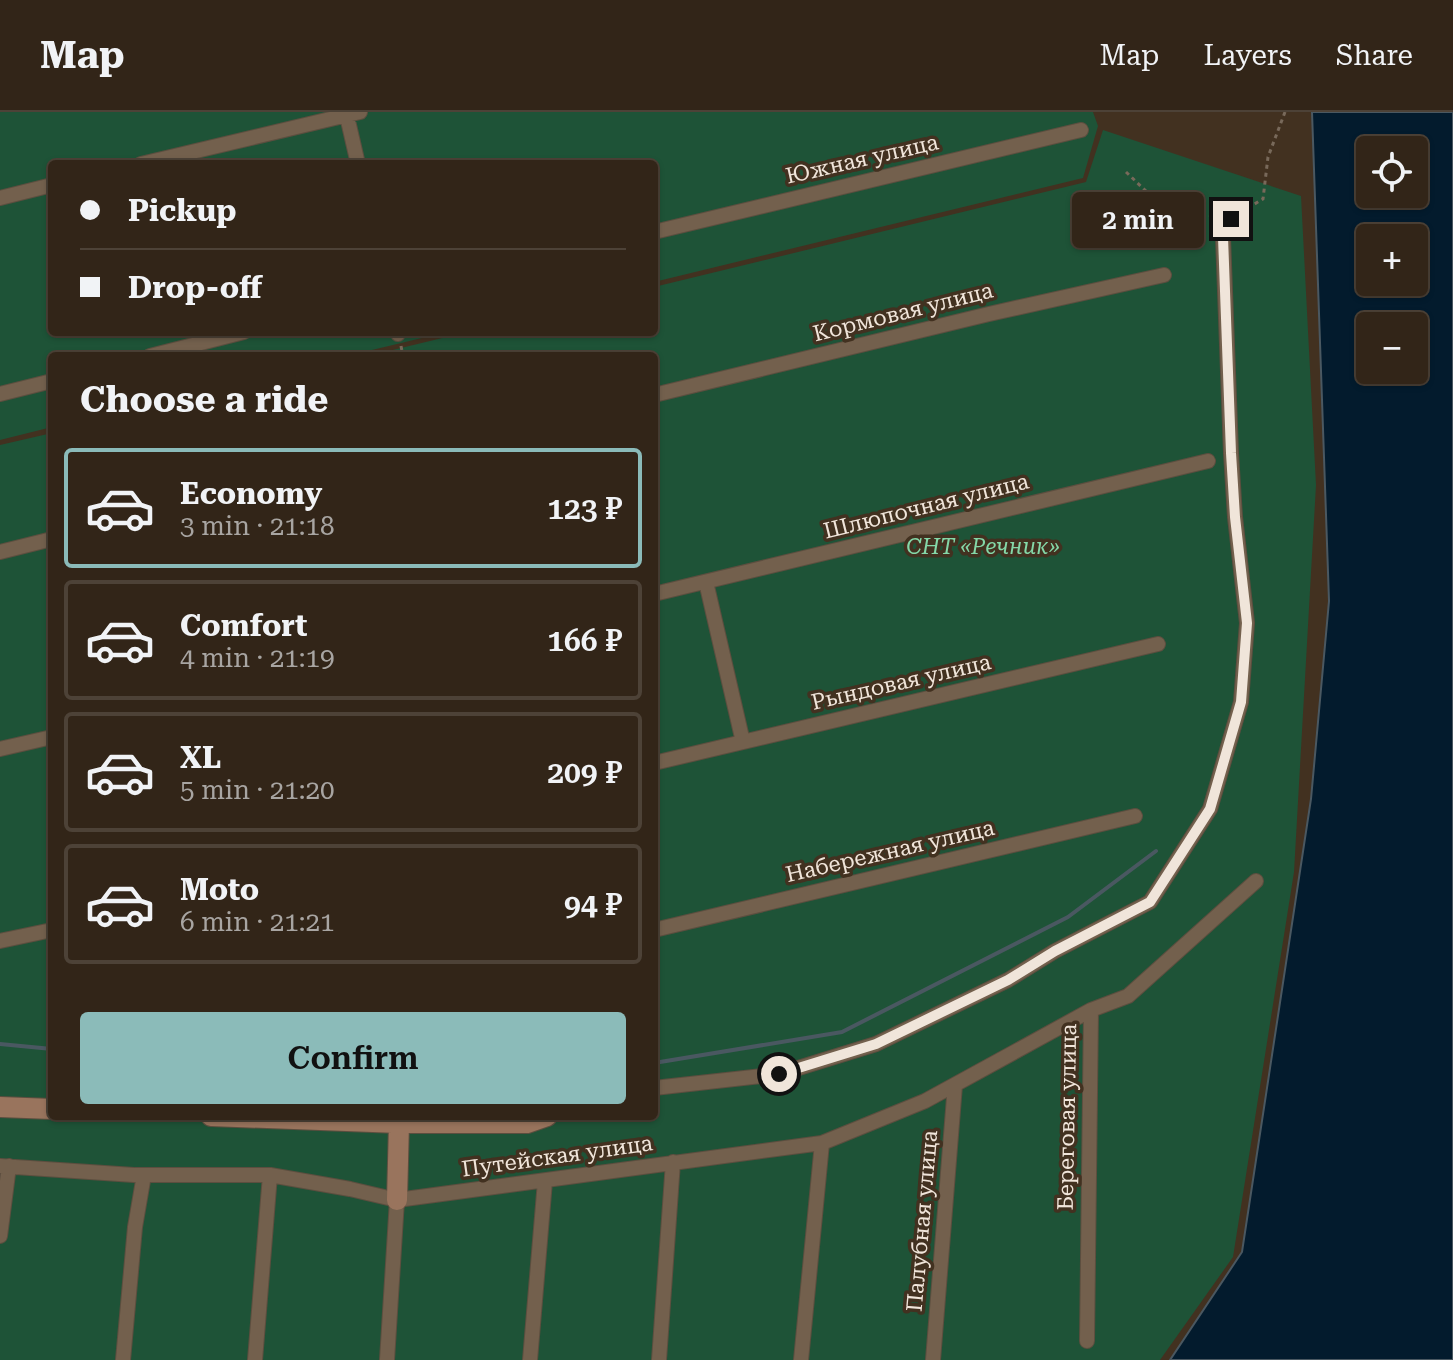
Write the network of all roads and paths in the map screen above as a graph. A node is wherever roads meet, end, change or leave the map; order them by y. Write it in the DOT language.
graph roads {
  1 [pos="1285,112"];
  2 [pos="351,113"];
  3 [pos="1081,130"];
  4 [pos="157,160"];
  5 [pos="357,160"];
  6 [pos="1126,172"];
  7 [pos="48,186"];
  8 [pos="0,198"];
  9 [pos="1231,219"];
  10 [pos="658,231"];
  11 [pos="1164,275"];
  12 [pos="228,336"];
  13 [pos="166,352"];
  14 [pos="48,382"];
  15 [pos="0,394"];
  16 [pos="658,394"];
  17 [pos="1208,461"];
  18 [pos="48,540"];
  19 [pos="0,552"];
  20 [pos="706,582"];
  21 [pos="658,593"];
  22 [pos="1158,644"];
  23 [pos="48,738"];
  24 [pos="743,742"];
  25 [pos="0,749"];
  26 [pos="658,762"];
  27 [pos="1135,816"];
  28 [pos="1256,881"];
  29 [pos="658,929"];
  30 [pos="48,931"];
  31 [pos="0,941"];
  32 [pos="1091,1010"];
  33 [pos="955,1085"];
  34 [pos="658,1088"];
  35 [pos="0,1107"];
  36 [pos="48,1109"];
  37 [pos="318,1120"];
  38 [pos="536,1120"];
  39 [pos="399,1123"];
  40 [pos="822,1143"];
  41 [pos="673,1162"];
  42 [pos="4,1166"];
  43 [pos="144,1175"];
  44 [pos="270,1175"];
  45 [pos="545,1181"];
  46 [pos="397,1200"];
  47 [pos="0,1236"];
  48 [pos="1087,1341"];
  49 [pos="123,1360"];
  50 [pos="255,1360"];
  51 [pos="387,1360"];
  52 [pos="530,1360"];
  53 [pos="659,1360"];
  54 [pos="801,1360"];
  55 [pos="933,1360"];
  1 -- 9 [label="path"];
  2 -- 4 [label="street"];
  2 -- 5 [label="street"];
  3 -- 10 [label="street, Южная улица"];
  6 -- 9 [label="path"];
  7 -- 8 [label="street"];
  9 -- 34 [label="street"];
  11 -- 16 [label="street, Кормовая улица"];
  12 -- 13 [label="street"];
  14 -- 15 [label="street"];
  17 -- 20 [label="street, Шлюпочная улица"];
  18 -- 19 [label="street"];
  20 -- 21 [label="street, Шлюпочная улица"];
  20 -- 24 [label="street"];
  22 -- 24 [label="street, Рындовая улица"];
  23 -- 25 [label="street"];
  24 -- 26 [label="street, Рындовая улица"];
  27 -- 29 [label="street, Набережная улица"];
  28 -- 32 [label="street, Береговая улица"];
  30 -- 31 [label="street"];
  32 -- 33 [label="street, Путейская улица"];
  32 -- 48 [label="street, Береговая улица"];
  33 -- 40 [label="street, Путейская улица"];
  33 -- 55 [label="street, Палубная улица"];
  35 -- 36 [label="street"];
  37 -- 39 [label="street"];
  38 -- 39 [label="street"];
  39 -- 46 [label="street"];
  40 -- 41 [label="street, Путейская улица"];
  40 -- 54 [label="street"];
  41 -- 45 [label="street, Путейская улица"];
  41 -- 53 [label="street"];
  42 -- 43 [label="street, Путейская улица"];
  42 -- 47 [label="street"];
  43 -- 44 [label="street, Путейская улица"];
  43 -- 49 [label="street"];
  44 -- 46 [label="street, Путейская улица"];
  44 -- 50 [label="street"];
  45 -- 46 [label="street, Путейская улица"];
  45 -- 52 [label="street"];
  46 -- 51 [label="street"];
}
